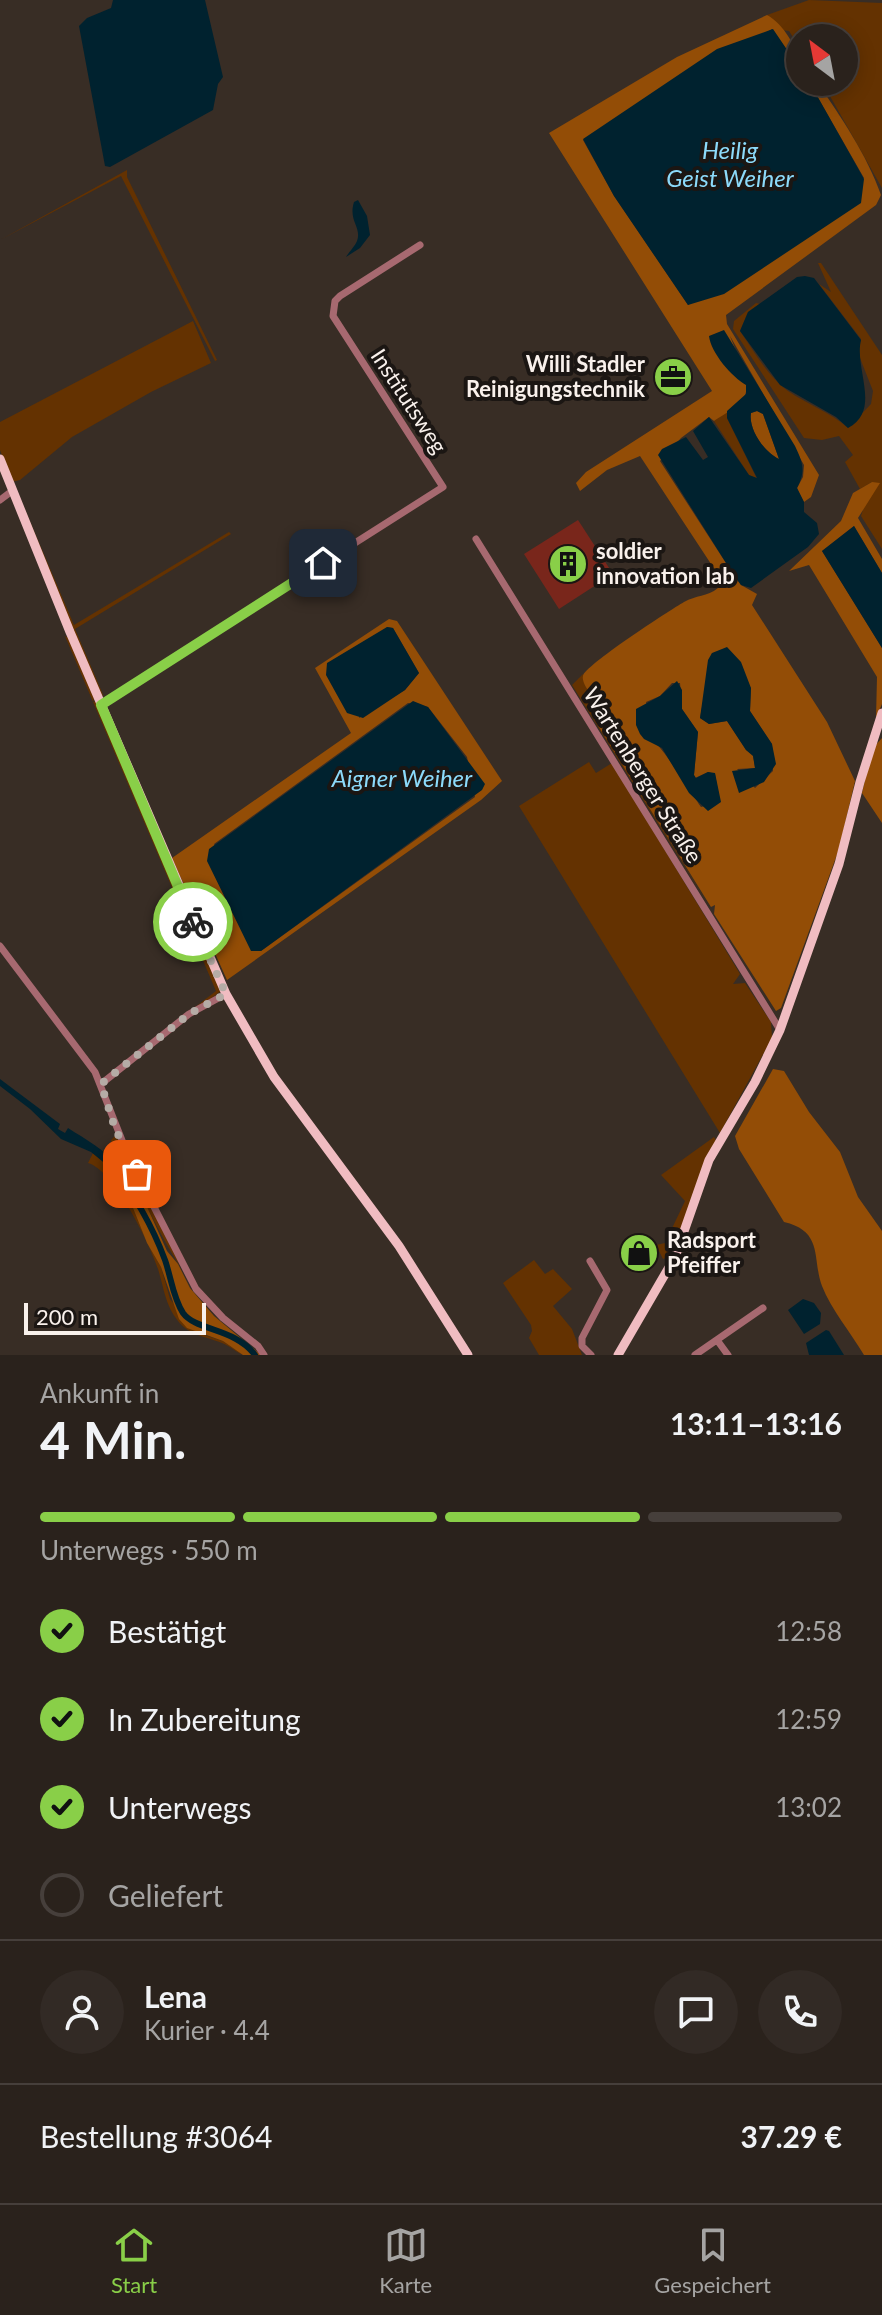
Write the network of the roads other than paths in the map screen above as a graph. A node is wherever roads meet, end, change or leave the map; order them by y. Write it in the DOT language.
graph roads {
  1 [pos="420,245"];
  2 [pos="0,459"];
  3 [pos="12,491"];
  4 [pos="0,500"];
  5 [pos="476,539"];
  6 [pos="101,705"];
  7 [pos="882,713"];
  8 [pos="0,946"];
  9 [pos="226,994"];
  10 [pos="780,1030"];
  11 [pos="101,1084"];
  12 [pos="590,1261"];
  13 [pos="763,1308"];
  14 [pos="717,1340"];
  15 [pos="264,1355"];
  16 [pos="468,1355"];
  17 [pos="591,1355"];
  18 [pos="618,1355"];
  19 [pos="695,1355"];
  20 [pos="728,1355"];
  1 -- 6 [label="street, Institutsweg"];
  2 -- 3 [label="main road"];
  3 -- 4 [label="street"];
  3 -- 6 [label="main road"];
  5 -- 10 [label="street, Wartenberger Straße"];
  6 -- 9 [label="main road"];
  7 -- 10 [label="main road"];
  8 -- 11 [label="street"];
  9 -- 11 [label="street"];
  9 -- 16 [label="main road"];
  10 -- 18 [label="main road"];
  11 -- 15 [label="street"];
  12 -- 17 [label="street"];
  13 -- 14 [label="street"];
  14 -- 19 [label="street"];
  14 -- 20 [label="street"];
}
